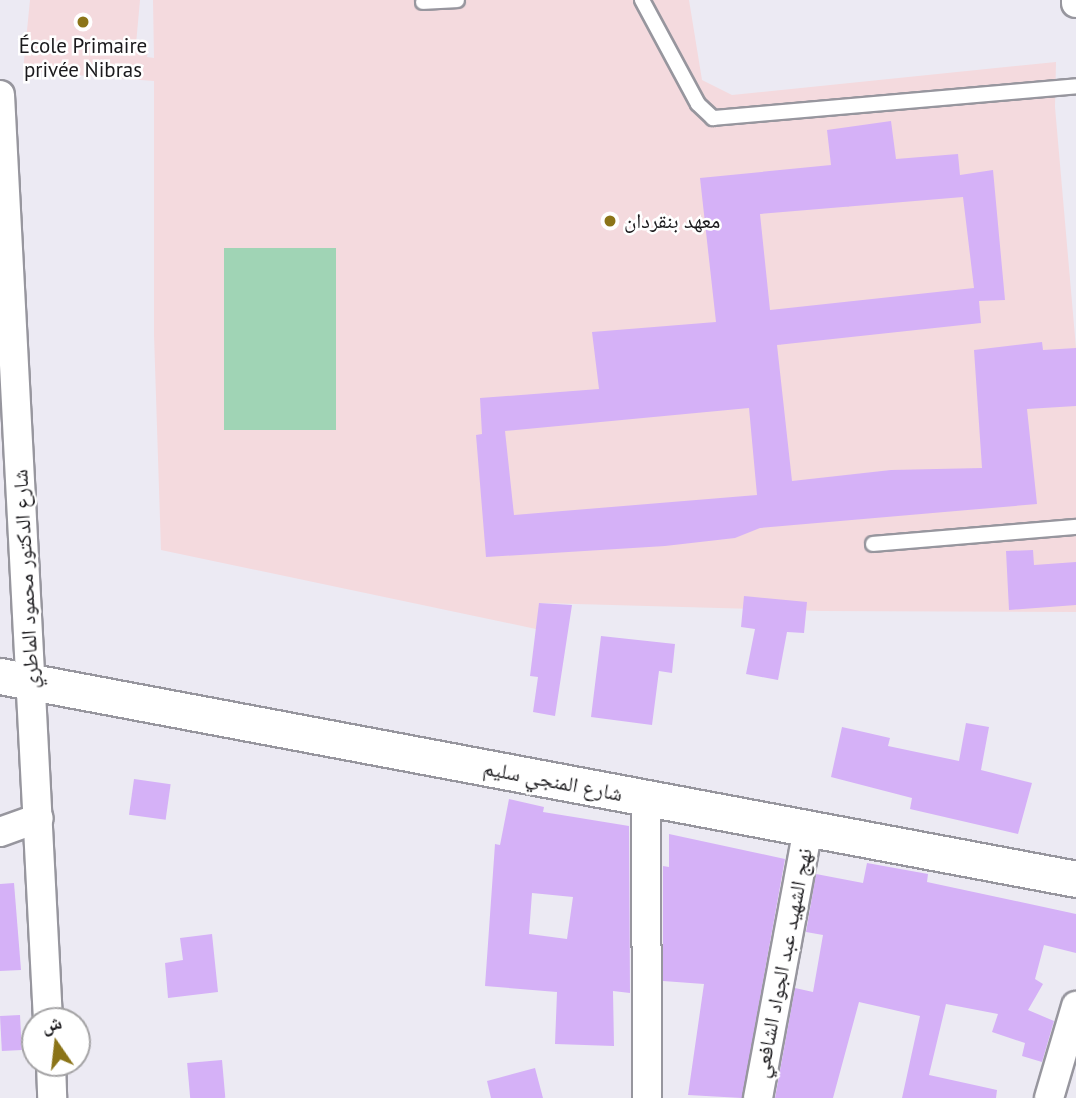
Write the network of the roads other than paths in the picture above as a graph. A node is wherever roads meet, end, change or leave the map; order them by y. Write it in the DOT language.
graph roads {
  1 [pos="457,0"];
  2 [pos="642,0"];
  3 [pos="423,2"];
  4 [pos="1076,86"];
  5 [pos="0,95"];
  6 [pos="1076,527"];
  7 [pos="873,544"];
  8 [pos="16,679"];
  9 [pos="646,799"];
  10 [pos="39,818"];
  11 [pos="808,828"];
  12 [pos="0,832"];
  13 [pos="1076,878"];
  14 [pos="1076,1006"];
  15 [pos="47,1007"];
  16 [pos="51,1077"];
  17 [pos="52,1098"];
  18 [pos="647,1098"];
  19 [pos="758,1098"];
  20 [pos="1049,1098"];
  1 -- 3 [label="lane"];
  2 -- 4 [label="lane"];
  5 -- 8 [label="street, شارع الدكتور محمود الماطري"];
  6 -- 7 [label="lane"];
  8 -- 9 [label="street, شارع المنجي سليم"];
  8 -- 10 [label="street, شارع الدكتور محمود الماطري"];
  9 -- 11 [label="street, شارع المنجي سليم"];
  9 -- 18 [label="street"];
  10 -- 12 [label="street"];
  10 -- 15 [label="street, شارع الدكتور محمود الماطري"];
  11 -- 13 [label="street, شارع المنجي سليم"];
  11 -- 19 [label="street, نهج الشهيد عبد الجواد الشافعي"];
  14 -- 20 [label="street"];
  16 -- 17 [label="street"];
}
